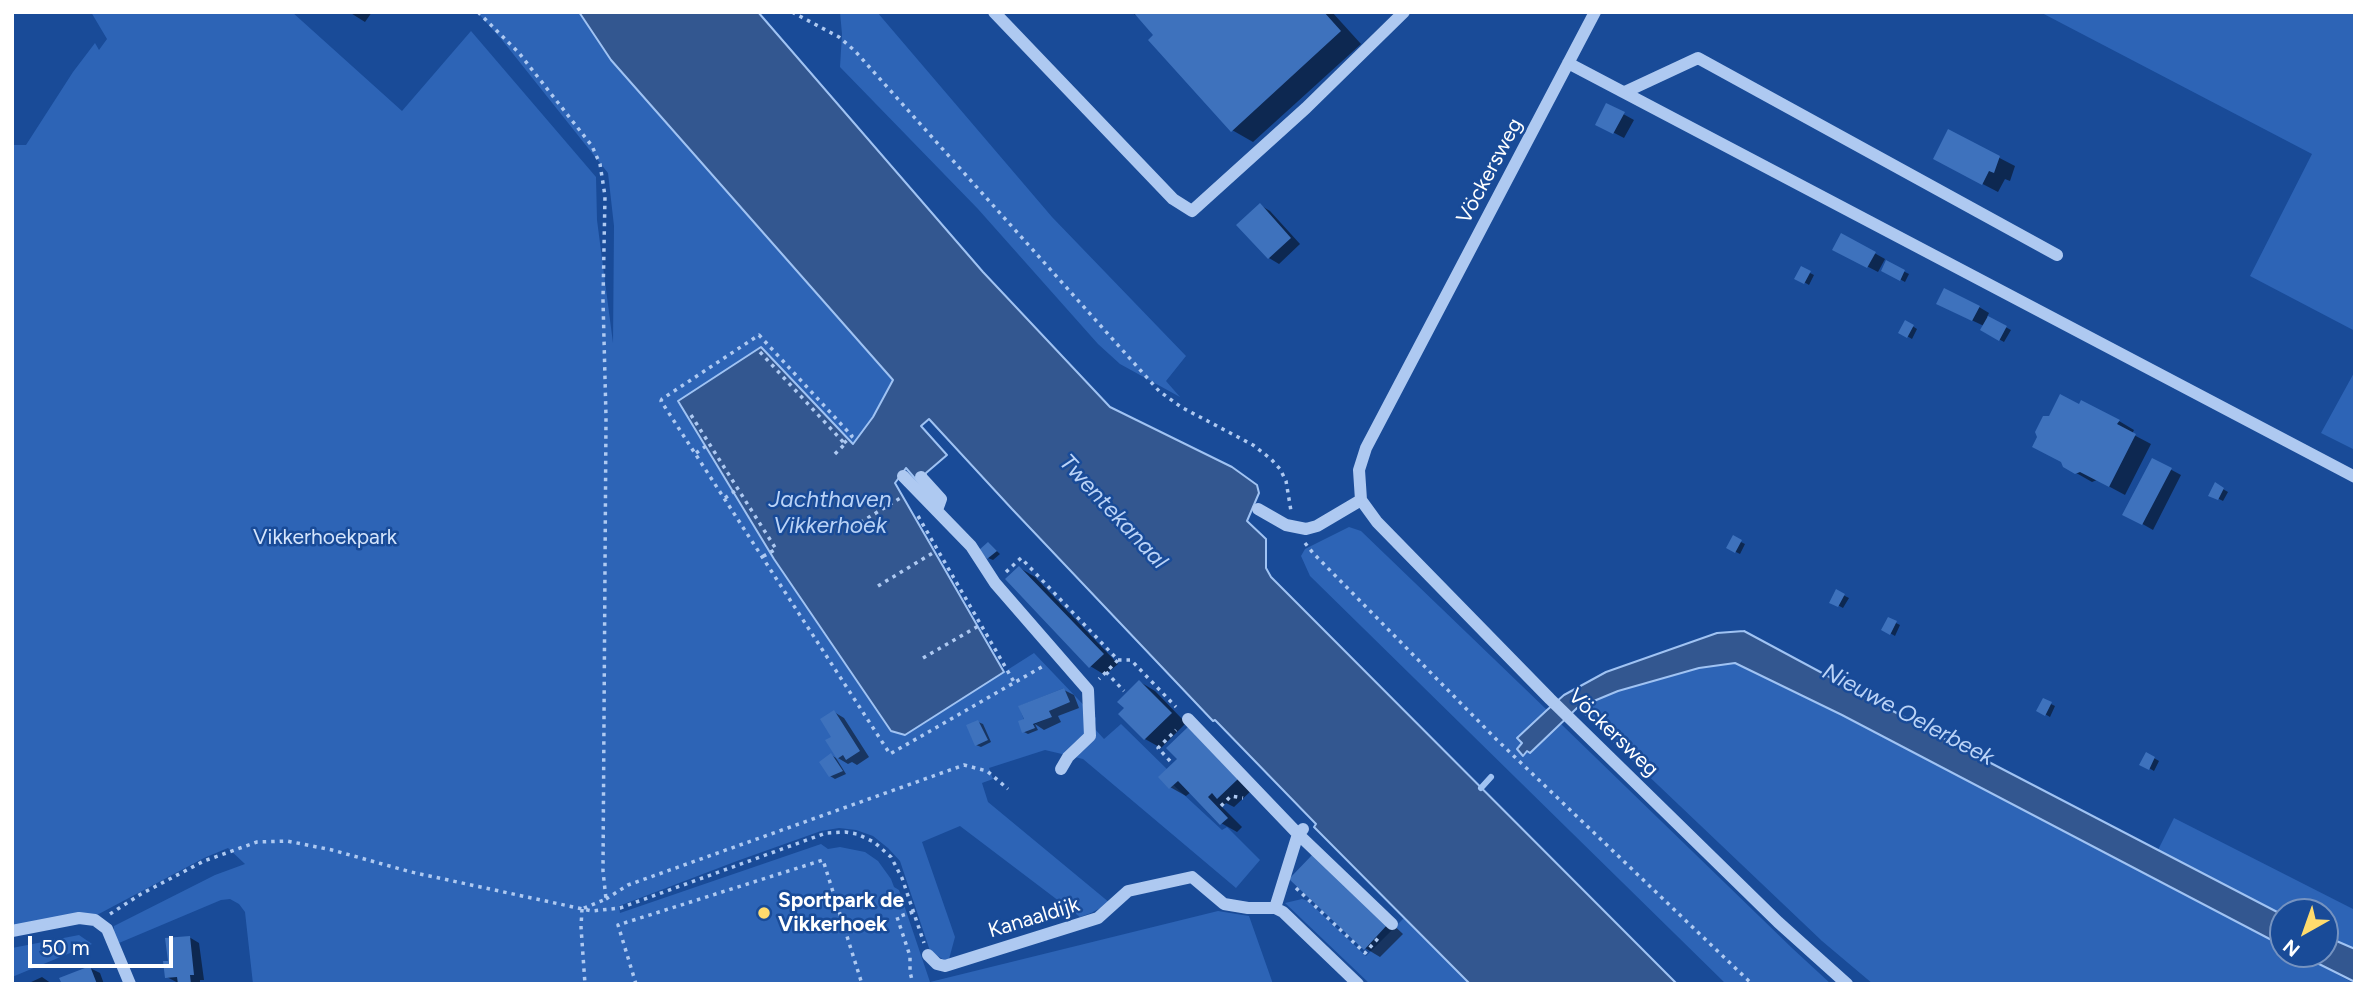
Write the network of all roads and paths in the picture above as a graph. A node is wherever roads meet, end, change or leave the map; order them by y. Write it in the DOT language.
graph roads {
  1 [pos="478,12"];
  2 [pos="792,12"];
  3 [pos="994,12"];
  4 [pos="1404,12"];
  5 [pos="1595,12"];
  6 [pos="1568,63"];
  7 [pos="1625,92"];
  8 [pos="2057,255"];
  9 [pos="760,352"];
  10 [pos="814,394"];
  11 [pos="806,401"];
  12 [pos="691,415"];
  13 [pos="844,443"];
  14 [pos="709,444"];
  15 [pos="695,453"];
  16 [pos="832,457"];
  17 [pos="903,476"];
  18 [pos="921,477"];
  19 [pos="2355,477"];
  20 [pos="738,489"];
  21 [pos="725,498"];
  22 [pos="1361,500"];
  23 [pos="912,506"];
  24 [pos="1258,509"];
  25 [pos="937,510"];
  26 [pos="853,527"];
  27 [pos="1298,528"];
  28 [pos="937,551"];
  29 [pos="762,557"];
  30 [pos="995,583"];
  31 [pos="878,586"];
  32 [pos="979,625"];
  33 [pos="1060,657"];
  34 [pos="922,659"];
  35 [pos="1118,660"];
  36 [pos="1106,672"];
  37 [pos="1014,683"];
  38 [pos="1088,690"];
  39 [pos="1124,691"];
  40 [pos="1176,708"];
  41 [pos="1188,719"];
  42 [pos="1170,761"];
  43 [pos="1061,769"];
  44 [pos="1008,789"];
  45 [pos="1255,789"];
  46 [pos="1221,806"];
  47 [pos="1301,831"];
  48 [pos="1285,878"];
  49 [pos="606,899"];
  50 [pos="1275,908"];
  51 [pos="582,909"];
  52 [pos="913,911"];
  53 [pos="102,923"];
  54 [pos="1392,923"];
  55 [pos="12,931"];
  56 [pos="928,955"];
  57 [pos="130,984"];
  58 [pos="584,984"];
  59 [pos="636,984"];
  60 [pos="862,984"];
  61 [pos="913,984"];
  62 [pos="1358,984"];
  63 [pos="1752,984"];
  64 [pos="1847,984"];
  1 -- 49 [label="path"];
  2 -- 27 [label="path"];
  3 -- 4 [label="street"];
  5 -- 6 [label="street, Vöckersweg"];
  6 -- 7 [label="street"];
  6 -- 22 [label="street, Vöckersweg"];
  7 -- 8 [label="street"];
  7 -- 19 [label="street"];
  9 -- 11 [label="path"];
  10 -- 11 [label="path"];
  10 -- 13 [label="path"];
  10 -- 15 [label="path"];
  11 -- 13 [label="path"];
  12 -- 14 [label="path"];
  13 -- 16 [label="path"];
  14 -- 15 [label="path"];
  14 -- 20 [label="path"];
  15 -- 21 [label="path"];
  17 -- 25 [label="street"];
  17 -- 26 [label="path"];
  18 -- 25 [label="street"];
  20 -- 21 [label="path"];
  20 -- 29 [label="path"];
  21 -- 29 [label="path"];
  22 -- 27 [label="street"];
  22 -- 64 [label="street, Vöckersweg"];
  23 -- 28 [label="path"];
  24 -- 27 [label="street"];
  25 -- 30 [label="street"];
  27 -- 63 [label="path"];
  28 -- 31 [label="path"];
  28 -- 32 [label="path"];
  29 -- 37 [label="path"];
  30 -- 33 [label="street"];
  30 -- 35 [label="path"];
  32 -- 34 [label="path"];
  32 -- 37 [label="path"];
  33 -- 37 [label="path"];
  33 -- 38 [label="street"];
  35 -- 36 [label="path"];
  35 -- 40 [label="path"];
  36 -- 38 [label="path"];
  36 -- 39 [label="path"];
  38 -- 43 [label="street"];
  41 -- 42 [label="path"];
  41 -- 45 [label="street"];
  44 -- 49 [label="path"];
  45 -- 46 [label="path"];
  45 -- 47 [label="street"];
  47 -- 48 [label="street"];
  47 -- 54 [label="street"];
  48 -- 50 [label="street"];
  48 -- 54 [label="path"];
  49 -- 51 [label="path"];
  50 -- 56 [label="street, Kanaaldijk"];
  50 -- 62 [label="street"];
  51 -- 52 [label="path"];
  51 -- 53 [label="path"];
  51 -- 58 [label="path"];
  52 -- 56 [label="path"];
  52 -- 61 [label="path"];
  53 -- 55 [label="street"];
  53 -- 57 [label="street"];
  59 -- 60 [label="path"];
}
